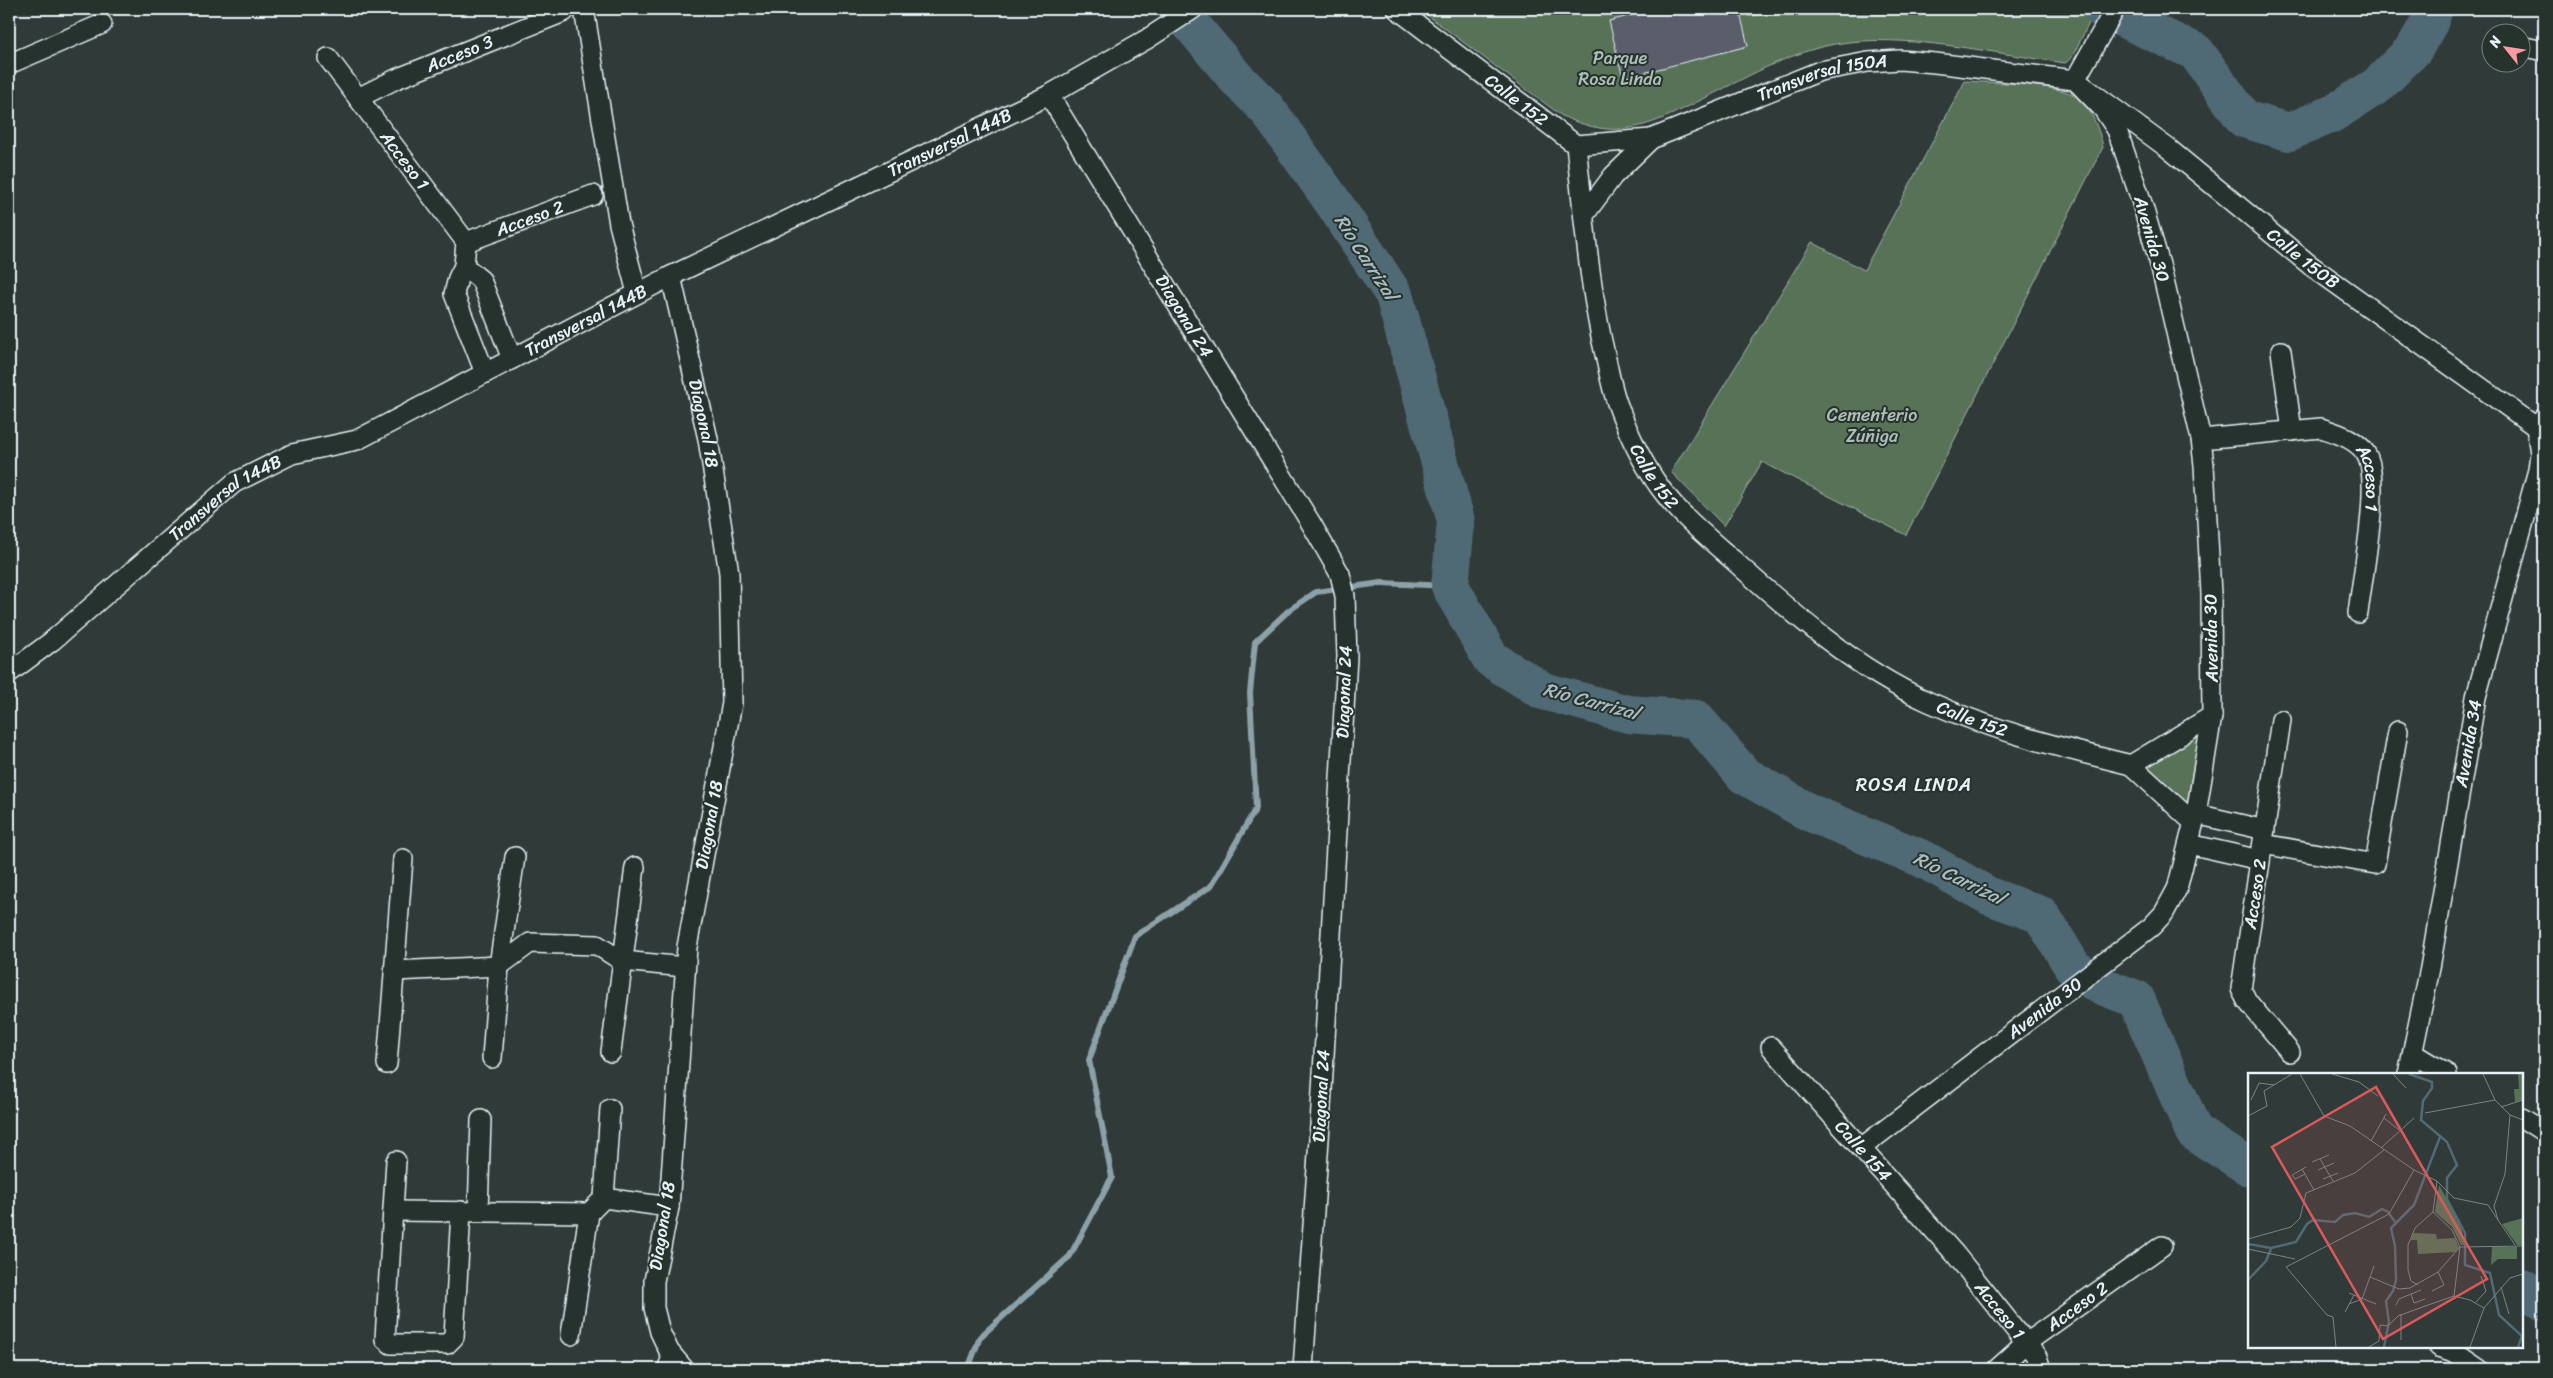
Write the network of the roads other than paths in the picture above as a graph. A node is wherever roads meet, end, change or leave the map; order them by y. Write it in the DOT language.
graph roads {
  1 [pos="584,9"];
  2 [pos="1193,9"];
  3 [pos="1397,9"];
  4 [pos="2115,9"];
  5 [pos="564,12"];
  6 [pos="102,24"];
  7 [pos="2530,48"];
  8 [pos="2544,51"];
  9 [pos="328,58"];
  10 [pos="9,64"];
  11 [pos="2075,80"];
  12 [pos="1049,95"];
  13 [pos="358,98"];
  14 [pos="1651,139"];
  15 [pos="1576,145"];
  16 [pos="593,195"];
  17 [pos="1584,215"];
  18 [pos="466,242"];
  19 [pos="464,266"];
  20 [pos="671,276"];
  21 [pos="637,293"];
  22 [pos="2281,351"];
  23 [pos="512,359"];
  24 [pos="485,373"];
  25 [pos="2540,423"];
  26 [pos="2292,431"];
  27 [pos="2201,440"];
  28 [pos="2358,613"];
  29 [pos="9,674"];
  30 [pos="2212,716"];
  31 [pos="2281,720"];
  32 [pos="2398,730"];
  33 [pos="2131,765"];
  34 [pos="2195,818"];
  35 [pos="2189,844"];
  36 [pos="2263,845"];
  37 [pos="515,857"];
  38 [pos="403,859"];
  39 [pos="635,867"];
  40 [pos="622,961"];
  41 [pos="499,966"];
  42 [pos="685,967"];
  43 [pos="395,971"];
  44 [pos="1771,1047"];
  45 [pos="611,1052"];
  46 [pos="2290,1052"];
  47 [pos="2414,1054"];
  48 [pos="492,1058"];
  49 [pos="386,1064"];
  50 [pos="2408,1073"];
  51 [pos="2445,1073"];
  52 [pos="610,1109"];
  53 [pos="2523,1119"];
  54 [pos="480,1120"];
  55 [pos="2544,1132"];
  56 [pos="1861,1148"];
  57 [pos="396,1161"];
  58 [pos="604,1198"];
  59 [pos="669,1206"];
  60 [pos="393,1211"];
  61 [pos="469,1212"];
  62 [pos="589,1214"];
  63 [pos="2162,1246"];
  64 [pos="1955,1254"];
  65 [pos="571,1335"];
  66 [pos="2026,1343"];
  67 [pos="2441,1348"];
  68 [pos="669,1351"];
  69 [pos="662,1369"];
  70 [pos="684,1369"];
  71 [pos="1303,1369"];
  72 [pos="1997,1369"];
  73 [pos="2041,1369"];
  74 [pos="2478,1369"];
  1 -- 21 [label="street"];
  2 -- 12 [label="street, Transversal 144B"];
  3 -- 15 [label="street, Calle 152"];
  4 -- 11 [label="street"];
  5 -- 13 [label="street, Acceso 3"];
  6 -- 10 [label="street"];
  7 -- 8 [label="street"];
  9 -- 13 [label="street, Acceso 1"];
  11 -- 14 [label="street, Transversal 150A"];
  11 -- 25 [label="street, Calle 150B"];
  11 -- 27 [label="street, Avenida 30"];
  12 -- 20 [label="street, Transversal 144B"];
  12 -- 71 [label="street, Diagonal 24"];
  13 -- 18 [label="street, Acceso 1"];
  14 -- 15 [label="street, Transversal 150A"];
  14 -- 17 [label="street"];
  15 -- 17 [label="street, Calle 152"];
  16 -- 18 [label="street, Acceso 2"];
  17 -- 33 [label="street, Calle 152"];
  18 -- 19 [label="street"];
  19 -- 23 [label="street"];
  19 -- 24 [label="street"];
  20 -- 21 [label="street, Transversal 144B"];
  20 -- 42 [label="street, Diagonal 18"];
  21 -- 23 [label="street, Transversal 144B"];
  22 -- 26 [label="street"];
  23 -- 24 [label="street, Transversal 144B"];
  24 -- 29 [label="street, Transversal 144B"];
  25 -- 47 [label="street, Avenida 34"];
  26 -- 27 [label="street, Acceso 1"];
  26 -- 28 [label="street, Acceso 1"];
  27 -- 30 [label="street, Avenida 30"];
  30 -- 33 [label="street"];
  30 -- 34 [label="street, Avenida 30"];
  31 -- 36 [label="street, Acceso 2"];
  32 -- 36 [label="street"];
  33 -- 34 [label="street, Calle 152"];
  34 -- 35 [label="street, Avenida 30"];
  34 -- 36 [label="street"];
  35 -- 36 [label="street"];
  35 -- 56 [label="street, Avenida 30"];
  36 -- 46 [label="street, Acceso 2"];
  37 -- 41 [label="street"];
  38 -- 43 [label="street"];
  39 -- 40 [label="street"];
  40 -- 41 [label="street"];
  40 -- 42 [label="street"];
  40 -- 45 [label="street"];
  41 -- 43 [label="street"];
  41 -- 48 [label="street"];
  42 -- 59 [label="street, Diagonal 18"];
  43 -- 49 [label="street"];
  44 -- 56 [label="street, Calle 154"];
  47 -- 50 [label="street, Avenida 34"];
  47 -- 51 [label="street"];
  52 -- 58 [label="street"];
  53 -- 55 [label="street"];
  54 -- 61 [label="street"];
  56 -- 64 [label="street, Calle 154"];
  57 -- 60 [label="street"];
  58 -- 59 [label="street"];
  58 -- 62 [label="street"];
  59 -- 68 [label="street, Diagonal 18"];
  60 -- 61 [label="street"];
  60 -- 61 [label="street"];
  61 -- 62 [label="street"];
  62 -- 65 [label="street"];
  63 -- 66 [label="street, Acceso 2"];
  64 -- 66 [label="street, Acceso 1"];
  66 -- 72 [label="street, Acceso 2"];
  66 -- 73 [label="street, Acceso 1"];
  67 -- 74 [label="street"];
  68 -- 69 [label="lane"];
  68 -- 70 [label="street, Diagonal 18"];
}
